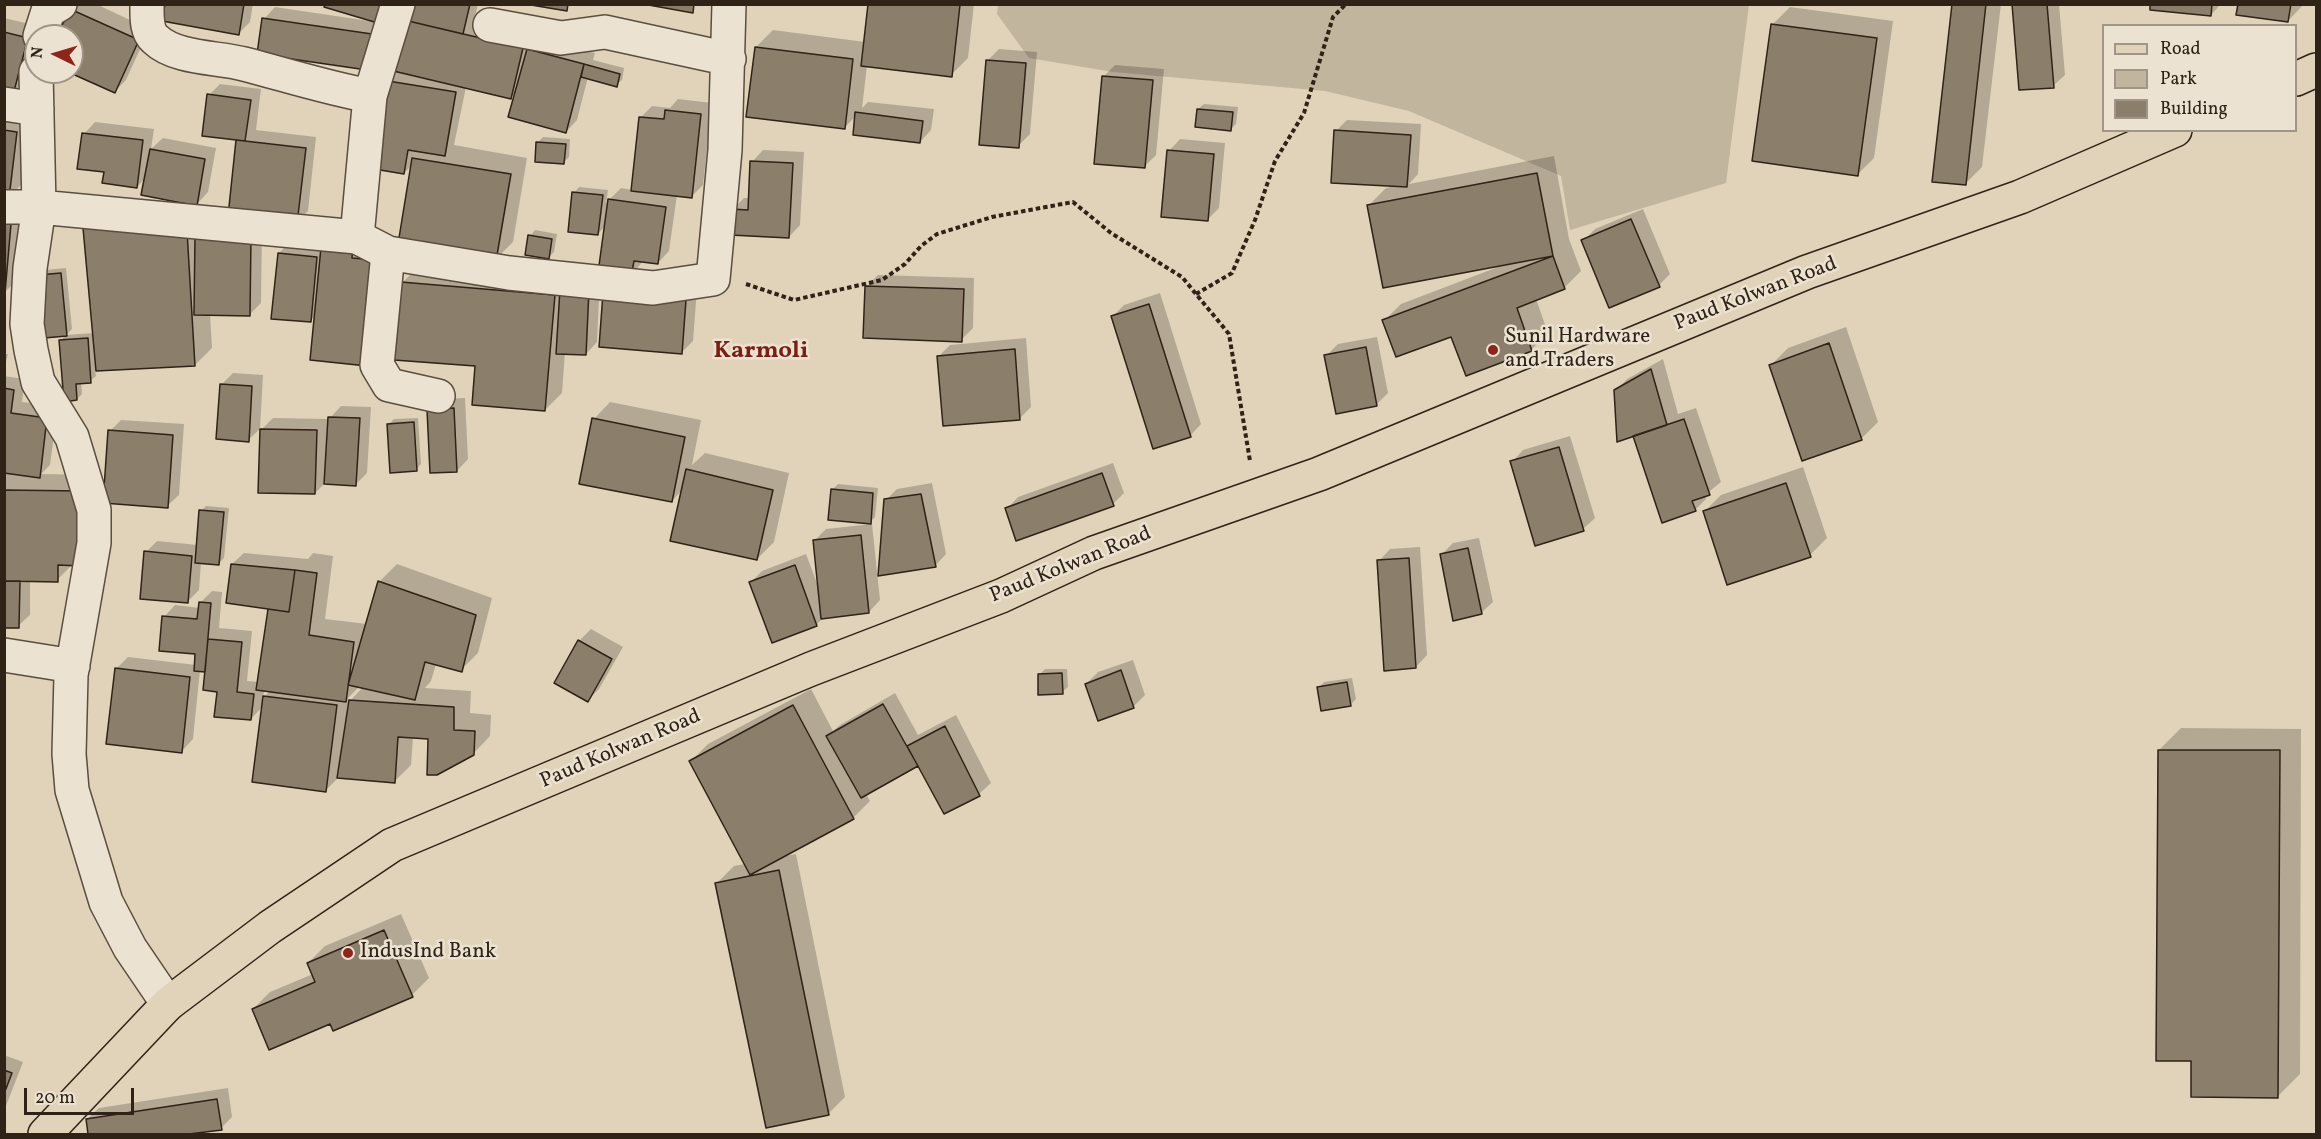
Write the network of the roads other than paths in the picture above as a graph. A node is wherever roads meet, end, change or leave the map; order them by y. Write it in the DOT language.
graph roads {
  1 [pos="60,4"];
  2 [pos="147,4"];
  3 [pos="398,4"];
  4 [pos="729,4"];
  5 [pos="44,24"];
  6 [pos="490,25"];
  7 [pos="729,59"];
  8 [pos="2316,70"];
  9 [pos="2297,79"];
  10 [pos="36,84"];
  11 [pos="370,96"];
  12 [pos="4,104"];
  13 [pos="37,109"];
  14 [pos="2170,132"];
  15 [pos="4,207"];
  16 [pos="39,207"];
  17 [pos="357,237"];
  18 [pos="388,253"];
  19 [pos="438,396"];
  20 [pos="4,655"];
  21 [pos="73,666"];
  22 [pos="168,1004"];
  23 [pos="45,1134"];
  1 -- 5 [label="street"];
  2 -- 11 [label="street"];
  3 -- 11 [label="street"];
  4 -- 7 [label="street"];
  6 -- 7 [label="street"];
  7 -- 18 [label="street"];
  8 -- 9 [label="main road"];
  10 -- 13 [label="street"];
  11 -- 17 [label="street"];
  12 -- 13 [label="street"];
  13 -- 16 [label="street"];
  14 -- 22 [label="main road, Paud Kolwan Road"];
  15 -- 16 [label="street"];
  16 -- 17 [label="street"];
  16 -- 21 [label="street"];
  17 -- 18 [label="street"];
  18 -- 19 [label="street"];
  20 -- 21 [label="street"];
  21 -- 22 [label="street"];
  22 -- 23 [label="main road, Paud Kolwan Road"];
}
